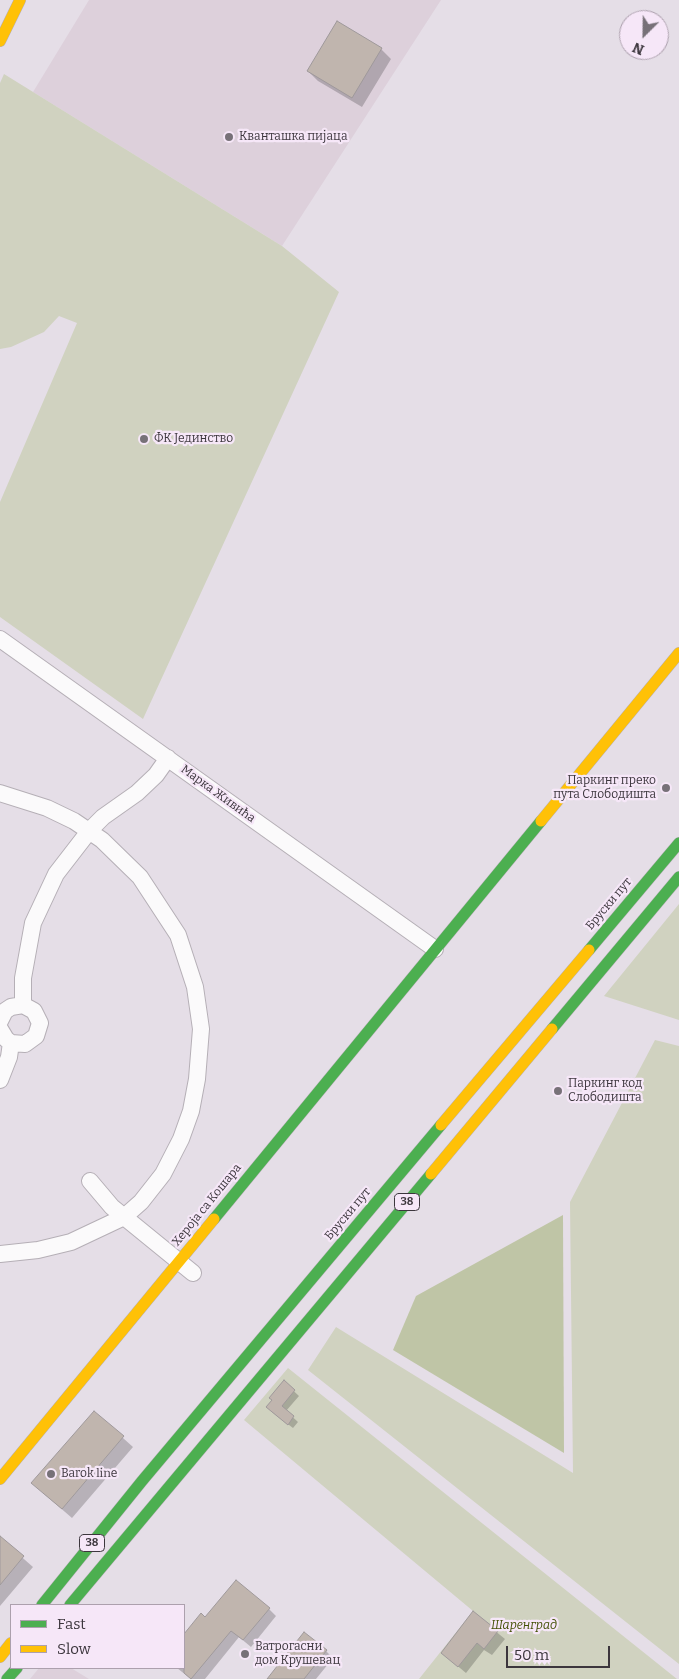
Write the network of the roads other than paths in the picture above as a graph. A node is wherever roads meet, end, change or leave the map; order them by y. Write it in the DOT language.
graph roads {
  1 [pos="20,0"];
  2 [pos="0,41"];
  3 [pos="0,639"];
  4 [pos="679,653"];
  5 [pos="168,758"];
  6 [pos="0,794"];
  7 [pos="90,830"];
  8 [pos="679,843"];
  9 [pos="679,877"];
  10 [pos="435,949"];
  11 [pos="23,1005"];
  12 [pos="0,1021"];
  13 [pos="0,1029"];
  14 [pos="11,1043"];
  15 [pos="0,1080"];
  16 [pos="90,1181"];
  17 [pos="124,1217"];
  18 [pos="0,1254"];
  19 [pos="178,1261"];
  20 [pos="193,1273"];
  21 [pos="0,1479"];
  22 [pos="43,1604"];
  23 [pos="71,1604"];
  24 [pos="10,1644"];
  25 [pos="0,1657"];
  26 [pos="16,1669"];
  27 [pos="7,1679"];
  1 -- 2 [label="main road"];
  3 -- 5 [label="street, Марка Живића"];
  4 -- 10 [label="main road, Хероја са Кошара"];
  5 -- 7 [label="street"];
  5 -- 10 [label="street, Марка Живића"];
  6 -- 7 [label="street"];
  7 -- 11 [label="street"];
  7 -- 17 [label="street"];
  8 -- 22 [label="main road, Бруски пут / 38"];
  9 -- 23 [label="main road, 38"];
  10 -- 19 [label="main road, Хероја са Кошара"];
  11 -- 12 [label="street"];
  11 -- 14 [label="street"];
  13 -- 14 [label="street"];
  14 -- 15 [label="street"];
  16 -- 17 [label="street"];
  17 -- 18 [label="street"];
  17 -- 19 [label="street"];
  19 -- 20 [label="street"];
  19 -- 21 [label="main road, Хероја са Кошара"];
  24 -- 25 [label="main road"];
  26 -- 27 [label="main road"];
}
